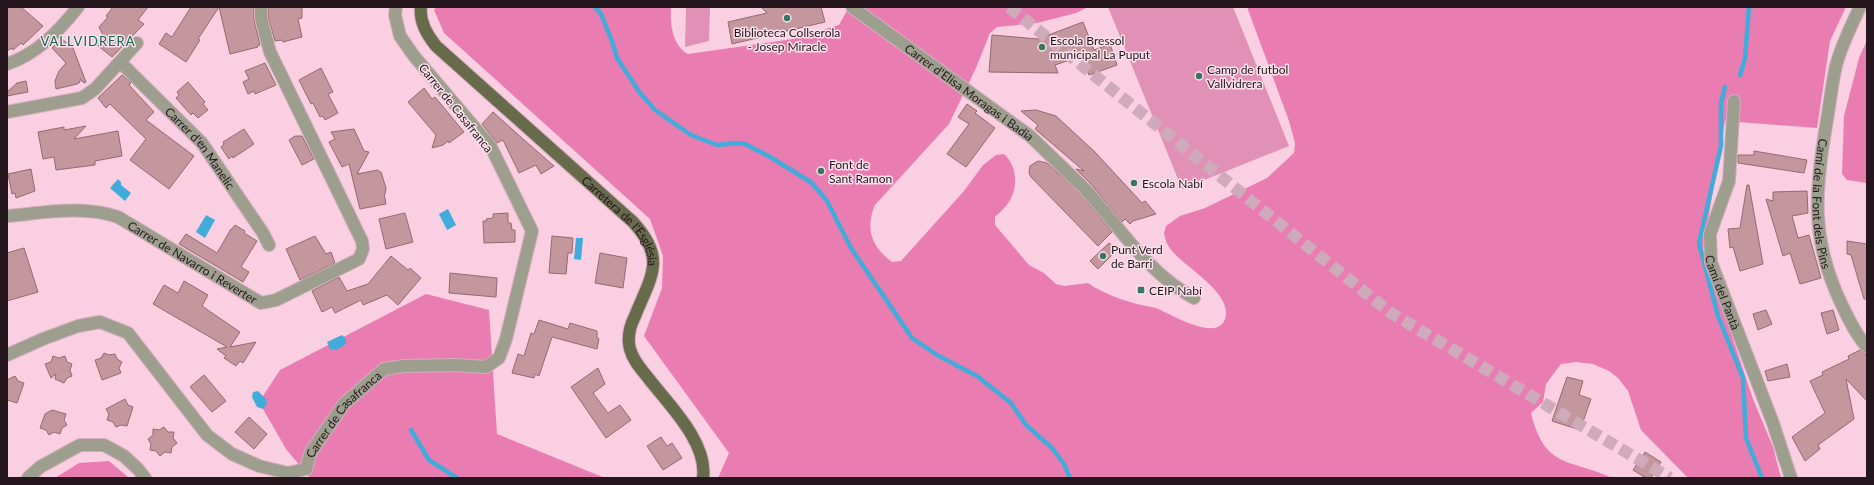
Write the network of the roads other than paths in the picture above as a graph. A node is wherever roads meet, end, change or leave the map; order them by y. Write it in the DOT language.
graph roads {
  1 [pos="78,7"];
  2 [pos="262,7"];
  3 [pos="396,7"];
  4 [pos="421,7"];
  5 [pos="852,7"];
  6 [pos="1860,7"];
  7 [pos="137,43"];
  8 [pos="120,62"];
  9 [pos="7,64"];
  10 [pos="1734,101"];
  11 [pos="7,112"];
  12 [pos="7,216"];
  13 [pos="269,245"];
  14 [pos="1194,298"];
  15 [pos="1867,347"];
  16 [pos="7,355"];
  17 [pos="307,473"];
  18 [pos="28,478"];
  19 [pos="145,478"];
  20 [pos="703,478"];
  21 [pos="1791,478"];
  1 -- 9 [label="street"];
  2 -- 12 [label="street, Carrer de Navarro i Reverter"];
  3 -- 17 [label="street, Carrer de Casafranca"];
  4 -- 20 [label="main road, Carretera de l'Església"];
  5 -- 14 [label="street, Carrer d'Elisa Moragas i Badia"];
  6 -- 15 [label="street, Camí de la Font dels Pins"];
  7 -- 8 [label="street"];
  8 -- 11 [label="street"];
  8 -- 13 [label="street, Carrer d'en Manelic"];
  10 -- 21 [label="street, Camí del Pantà"];
  16 -- 17 [label="street, Carrer de Casafranca"];
  18 -- 19 [label="street"];
}
